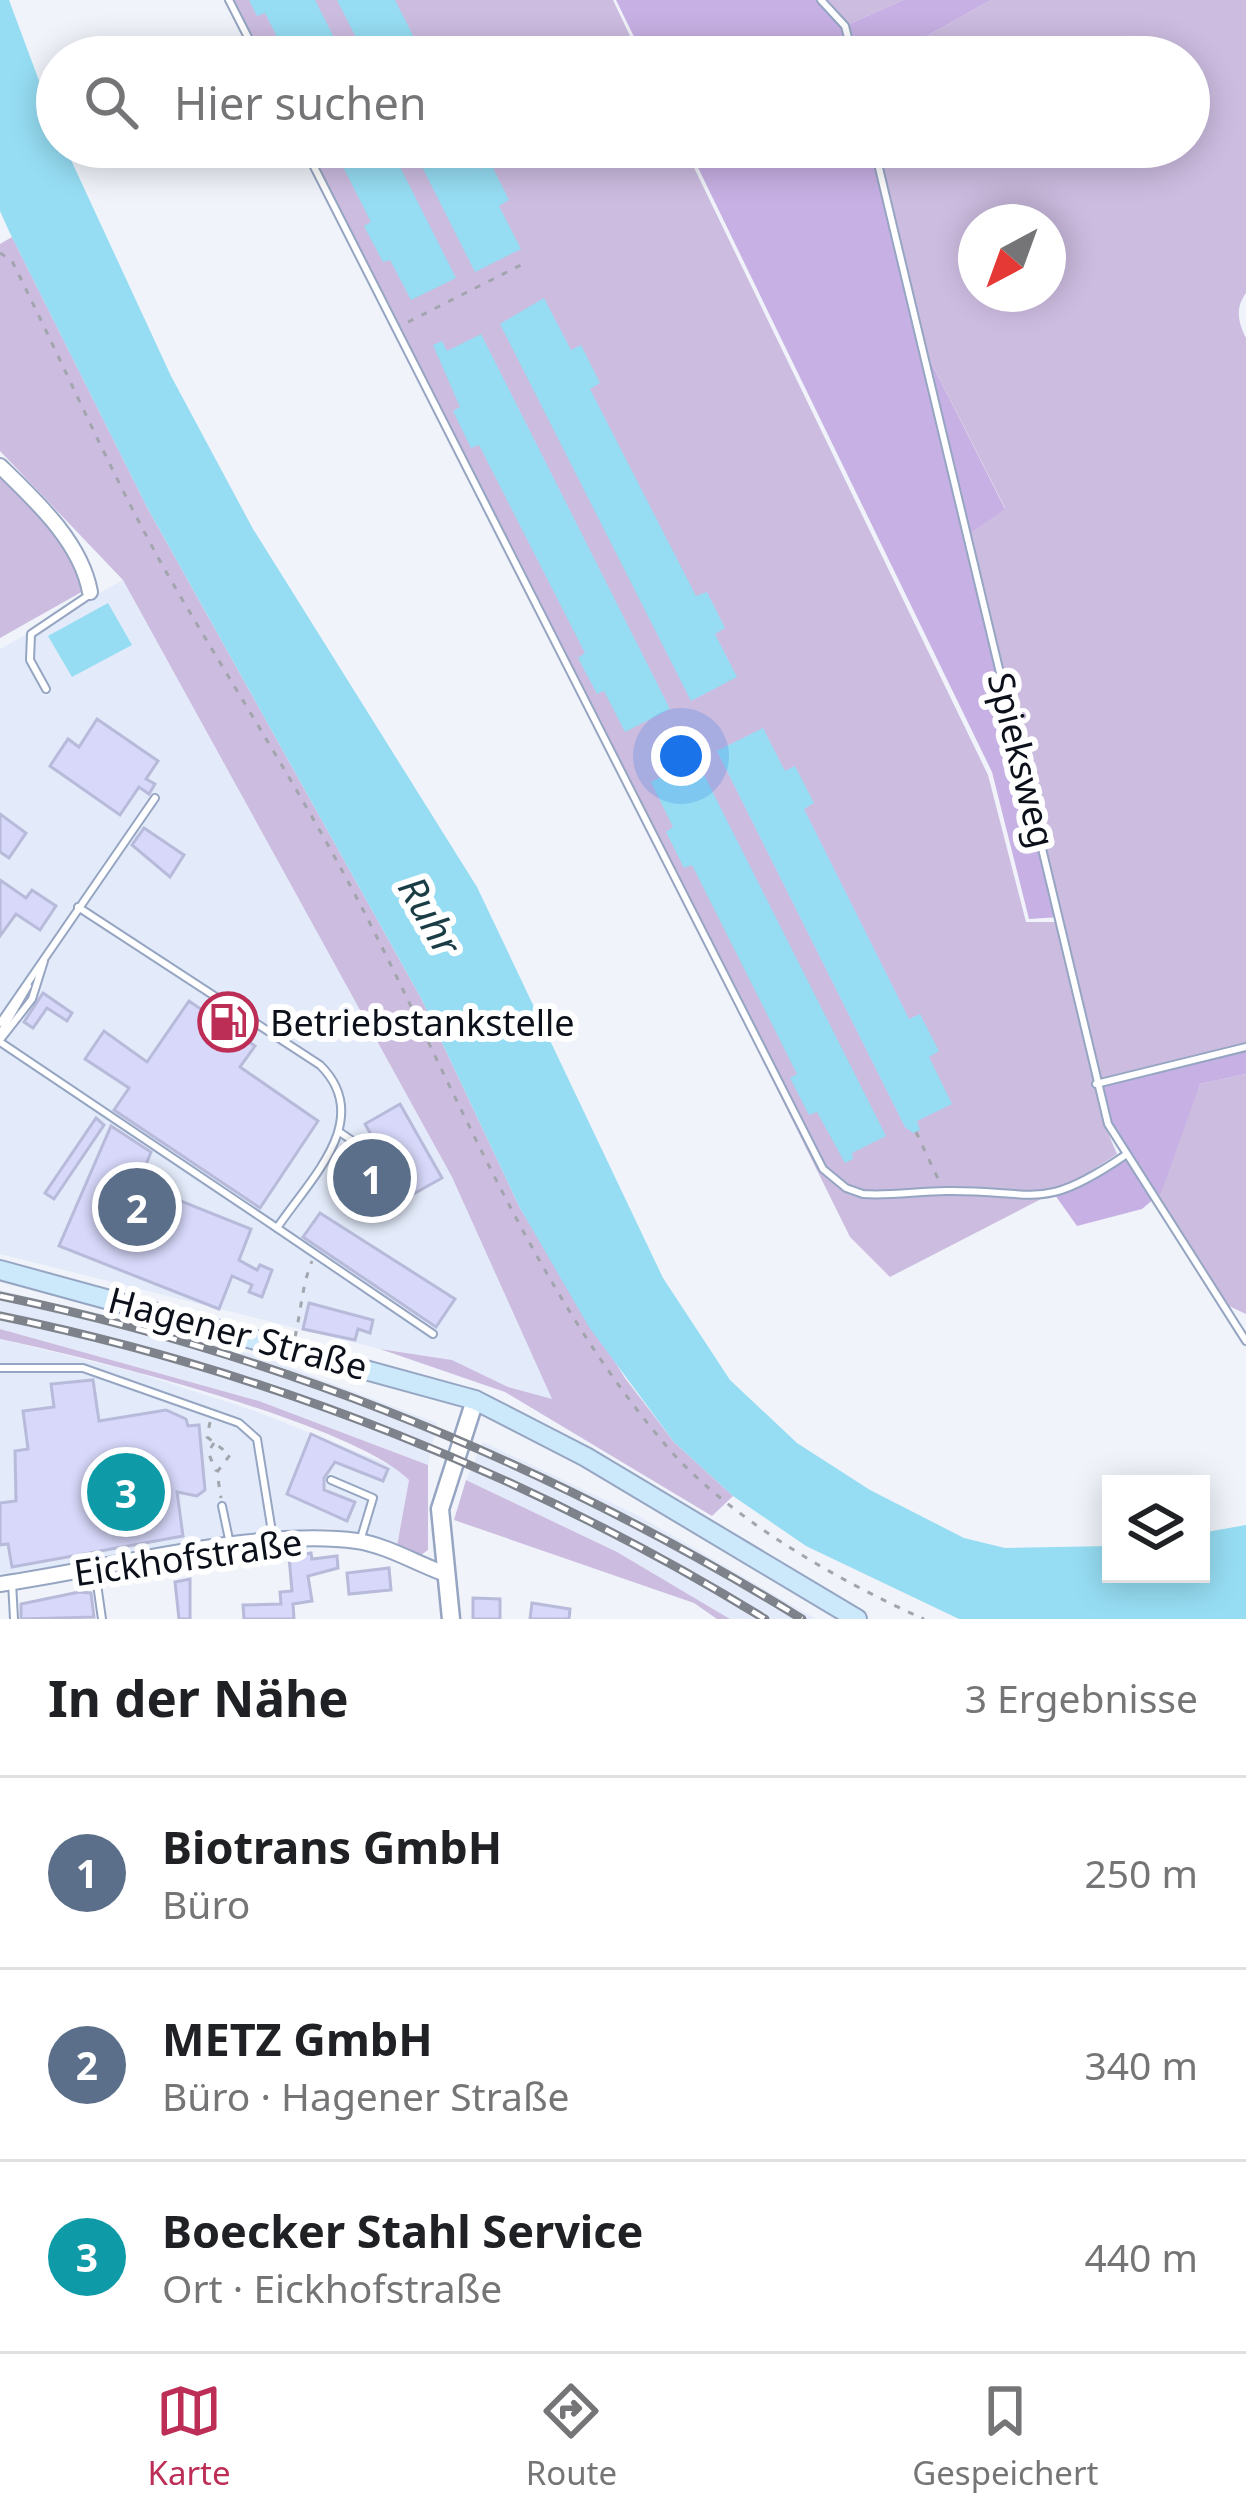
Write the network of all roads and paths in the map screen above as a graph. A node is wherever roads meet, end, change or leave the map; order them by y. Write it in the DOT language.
graph roads {
  1 [pos="229,0"];
  2 [pos="821,0"];
  3 [pos="247,36"];
  4 [pos="848,36"];
  5 [pos="315,168"];
  6 [pos="879,168"];
  7 [pos="0,254"];
  8 [pos="520,265"];
  9 [pos="395,328"];
  10 [pos="0,466"];
  11 [pos="90,592"];
  12 [pos="46,689"];
  13 [pos="155,797"];
  14 [pos="78,907"];
  15 [pos="46,953"];
  16 [pos="30,978"];
  17 [pos="28,997"];
  18 [pos="2,1033"];
  19 [pos="1246,1047"];
  20 [pos="1096,1084"];
  21 [pos="916,1132"];
  22 [pos="341,1133"];
  23 [pos="1124,1156"];
  24 [pos="392,1168"];
  25 [pos="943,1190"];
  26 [pos="277,1228"];
  27 [pos="315,1254"];
  28 [pos="0,1270"];
  29 [pos="297,1329"];
  30 [pos="433,1334"];
  31 [pos="1246,1341"];
  32 [pos="0,1368"];
  33 [pos="475,1400"];
  34 [pos="212,1414"];
  35 [pos="214,1443"];
  36 [pos="217,1472"];
  37 [pos="331,1480"];
  38 [pos="222,1506"];
  39 [pos="360,1541"];
  40 [pos="274,1542"];
  41 [pos="230,1547"];
  42 [pos="95,1570"];
  43 [pos="443,1574"];
  44 [pos="3,1582"];
  45 [pos="14,1619"];
  46 [pos="101,1619"];
  47 [pos="451,1619"];
  48 [pos="857,1619"];
  49 [pos="924,1619"];
  1 -- 3 [label="lane"];
  2 -- 4 [label="lane"];
  5 -- 9 [label="lane"];
  6 -- 20 [label="lane, Spieksweg"];
  7 -- 49 [label="path"];
  8 -- 9 [label="path"];
  9 -- 25 [label="lane"];
  10 -- 11 [label="street"];
  11 -- 12 [label="lane"];
  13 -- 14 [label="lane"];
  14 -- 15 [label="lane"];
  14 -- 22 [label="lane"];
  15 -- 16 [label="lane"];
  15 -- 17 [label="lane"];
  16 -- 17 [label="lane"];
  16 -- 18 [label="lane"];
  17 -- 18 [label="lane"];
  18 -- 26 [label="lane"];
  19 -- 20 [label="lane"];
  20 -- 23 [label="lane, Spieksweg"];
  21 -- 25 [label="path"];
  22 -- 24 [label="lane"];
  22 -- 26 [label="lane"];
  23 -- 25 [label="lane"];
  23 -- 31 [label="lane, Spieksweg"];
  26 -- 27 [label="lane"];
  27 -- 29 [label="path"];
  27 -- 30 [label="lane"];
  28 -- 33 [label="main road, Hagener Straße"];
  32 -- 34 [label="lane"];
  33 -- 43 [label="street"];
  33 -- 48 [label="main road, Hagener Straße"];
  34 -- 35 [label="path"];
  34 -- 40 [label="lane"];
  35 -- 36 [label="path"];
  35 -- 36 [label="path"];
  36 -- 38 [label="path"];
  37 -- 39 [label="lane"];
  38 -- 41 [label="lane"];
  39 -- 40 [label="street, Eickhofstraße"];
  39 -- 43 [label="street, Eickhofstraße"];
  40 -- 41 [label="street, Eickhofstraße"];
  41 -- 42 [label="street, Eickhofstraße"];
  42 -- 44 [label="street, Eickhofstraße"];
  42 -- 46 [label="lane"];
  43 -- 47 [label="street"];
  44 -- 45 [label="lane"];
}
